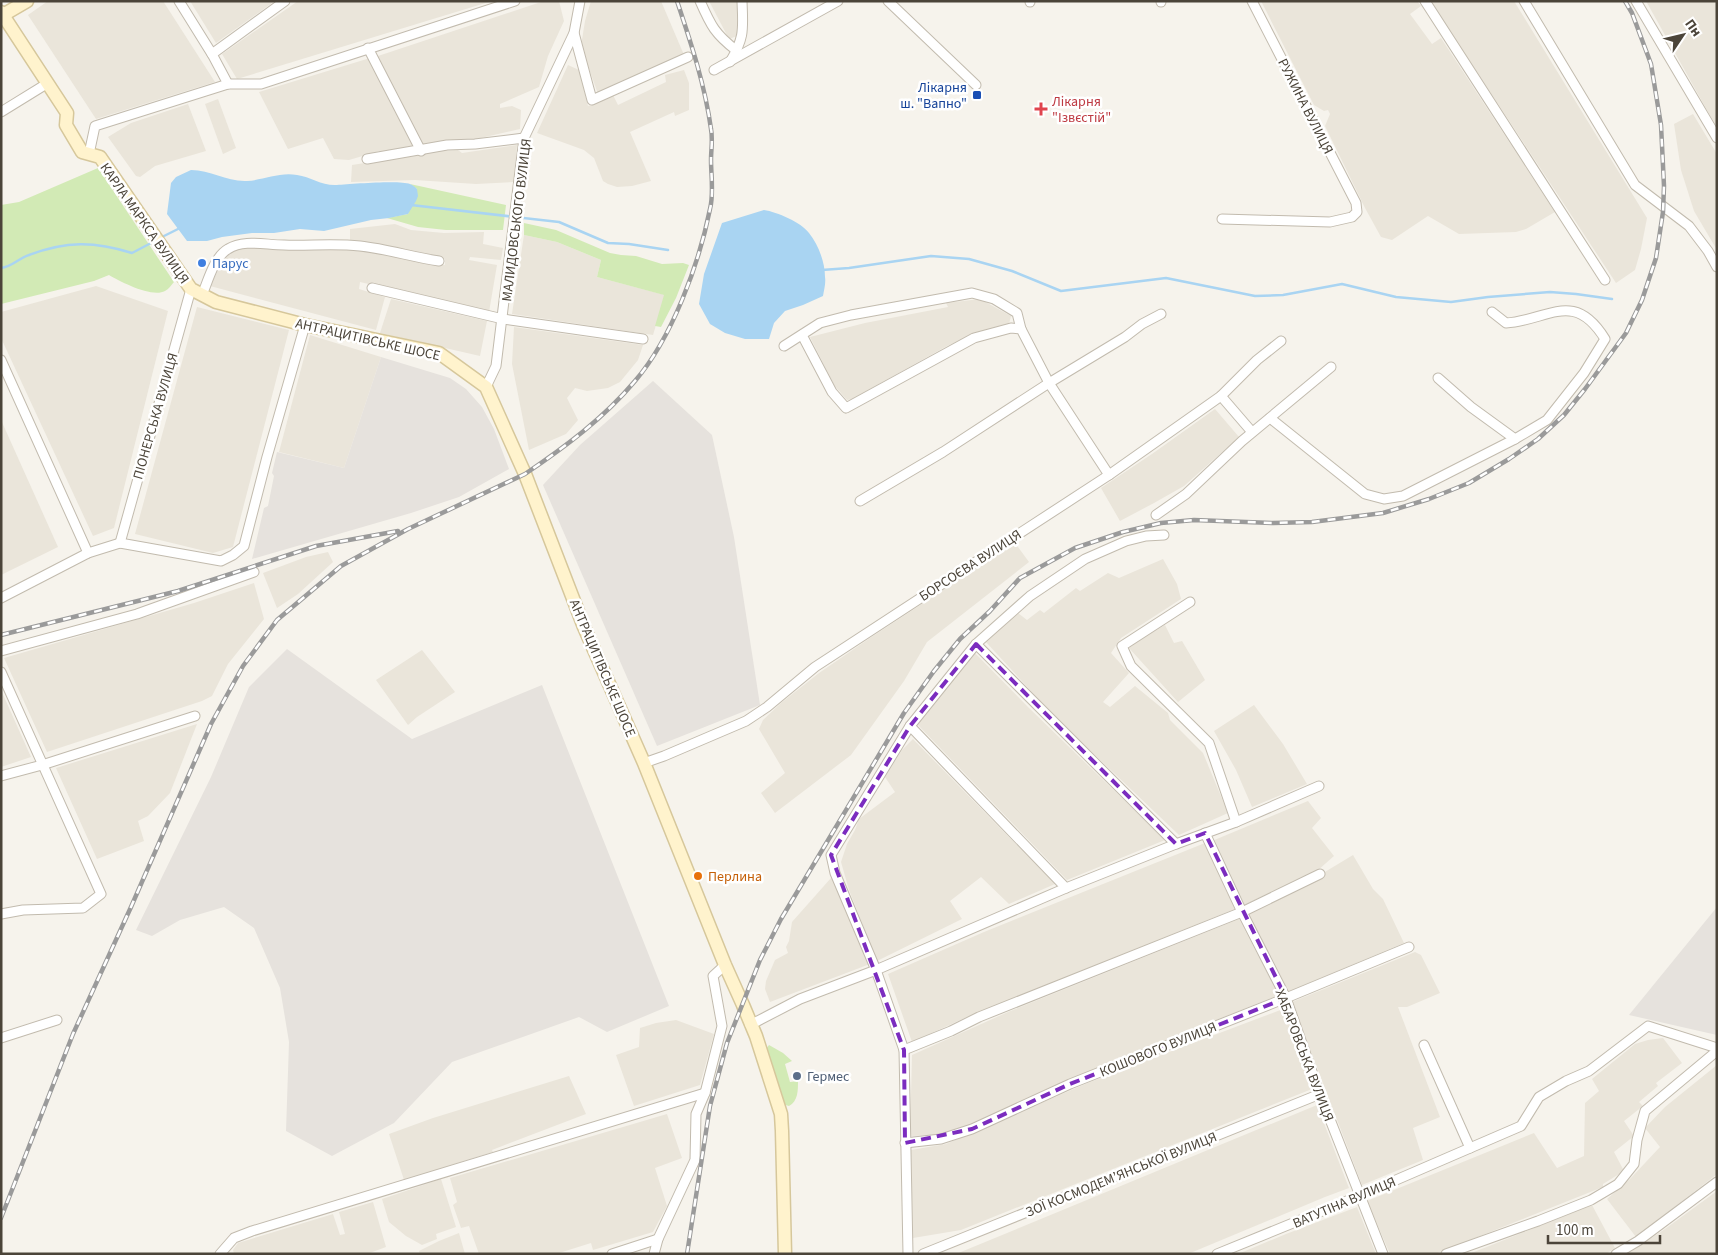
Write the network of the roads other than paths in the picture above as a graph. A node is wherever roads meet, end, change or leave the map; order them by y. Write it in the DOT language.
graph roads {
  1 [pos="27,1"];
  2 [pos="179,1"];
  3 [pos="284,1"];
  4 [pos="515,1"];
  5 [pos="580,1"];
  6 [pos="700,1"];
  7 [pos="742,1"];
  8 [pos="838,1"];
  9 [pos="888,1"];
  10 [pos="1252,1"];
  11 [pos="1425,1"];
  12 [pos="1524,1"];
  13 [pos="1636,1"];
  14 [pos="2,14"];
  15 [pos="574,33"];
  16 [pos="368,48"];
  17 [pos="737,50"];
  18 [pos="212,54"];
  19 [pos="688,57"];
  20 [pos="730,62"];
  21 [pos="714,70"];
  22 [pos="48,83"];
  23 [pos="228,84"];
  24 [pos="976,85"];
  25 [pos="1,112"];
  26 [pos="524,138"];
  27 [pos="1717,138"];
  28 [pos="421,151"];
  29 [pos="95,156"];
  30 [pos="366,159"];
  31 [pos="1222,219"];
  32 [pos="439,261"];
  33 [pos="1717,267"];
  34 [pos="1606,280"];
  35 [pos="372,288"];
  36 [pos="196,292"];
  37 [pos="1492,312"];
  38 [pos="1161,314"];
  39 [pos="503,318"];
  40 [pos="305,325"];
  41 [pos="1021,329"];
  42 [pos="802,334"];
  43 [pos="642,339"];
  44 [pos="1281,341"];
  45 [pos="784,346"];
  46 [pos="1,360"];
  47 [pos="1331,367"];
  48 [pos="1438,378"];
  49 [pos="1049,383"];
  50 [pos="486,387"];
  51 [pos="1221,396"];
  52 [pos="1270,418"];
  53 [pos="1252,432"];
  54 [pos="1515,439"];
  55 [pos="1109,475"];
  56 [pos="860,501"];
  57 [pos="1156,515"];
  58 [pos="1164,535"];
  59 [pos="120,543"];
  60 [pos="88,554"];
  61 [pos="254,572"];
  62 [pos="1,598"];
  63 [pos="1190,602"];
  64 [pos="976,644"];
  65 [pos="1,651"];
  66 [pos="1,672"];
  67 [pos="195,716"];
  68 [pos="910,726"];
  69 [pos="644,763"];
  70 [pos="42,765"];
  71 [pos="1,776"];
  72 [pos="1319,786"];
  73 [pos="1236,822"];
  74 [pos="1205,833"];
  75 [pos="1176,844"];
  76 [pos="1320,874"];
  77 [pos="1066,888"];
  78 [pos="1242,912"];
  79 [pos="1,914"];
  80 [pos="1408,946"];
  81 [pos="725,965"];
  82 [pos="876,970"];
  83 [pos="1286,998"];
  84 [pos="57,1020"];
  85 [pos="750,1025"];
  86 [pos="1,1038"];
  87 [pos="1424,1045"];
  88 [pos="1717,1049"];
  89 [pos="904,1050"];
  90 [pos="705,1093"];
  91 [pos="1320,1094"];
  92 [pos="905,1143"];
  93 [pos="1470,1148"];
  94 [pos="1717,1182"];
  95 [pos="1359,1196"];
  96 [pos="658,1239"];
  97 [pos="224,1253"];
  98 [pos="612,1254"];
  99 [pos="654,1254"];
  100 [pos="785,1254"];
  101 [pos="908,1254"];
  102 [pos="923,1254"];
  103 [pos="1217,1254"];
  104 [pos="1383,1254"];
  105 [pos="1446,1254"];
  106 [pos="1616,1254"];
  1 -- 14 [label="main road"];
  2 -- 18 [label="street"];
  3 -- 18 [label="street"];
  4 -- 16 [label="street"];
  5 -- 15 [label="street, МАЛИДОВСЬКОГО ВУЛИЦЯ"];
  6 -- 17 [label="street"];
  7 -- 17 [label="street"];
  8 -- 20 [label="street"];
  9 -- 24 [label="street"];
  10 -- 31 [label="street, РУЖИНА ВУЛИЦЯ"];
  11 -- 34 [label="street"];
  12 -- 33 [label="street"];
  13 -- 27 [label="street"];
  14 -- 22 [label="main road"];
  15 -- 19 [label="street"];
  15 -- 26 [label="street, МАЛИДОВСЬКОГО ВУЛИЦЯ"];
  16 -- 23 [label="street"];
  16 -- 28 [label="street"];
  17 -- 20 [label="street"];
  18 -- 23 [label="street"];
  20 -- 21 [label="street"];
  22 -- 25 [label="street"];
  22 -- 29 [label="main road, КАРЛА МАРКСА ВУЛИЦЯ"];
  23 -- 29 [label="street"];
  26 -- 28 [label="street"];
  26 -- 39 [label="street, МАЛИДОВСЬКОГО ВУЛИЦЯ"];
  28 -- 30 [label="street"];
  29 -- 36 [label="main road, КАРЛА МАРКСА ВУЛИЦЯ"];
  32 -- 36 [label="street, ПІОНЕРСЬКА ВУЛИЦЯ"];
  35 -- 39 [label="street"];
  36 -- 40 [label="main road, АНТРАЦИТІВСЬКЕ ШОСЕ"];
  36 -- 59 [label="street, ПІОНЕРСЬКА ВУЛИЦЯ"];
  37 -- 54 [label="street"];
  38 -- 49 [label="street"];
  39 -- 43 [label="street"];
  39 -- 50 [label="street, МАЛИДОВСЬКОГО ВУЛИЦЯ"];
  40 -- 50 [label="main road, АНТРАЦИТІВСЬКЕ ШОСЕ"];
  40 -- 59 [label="street"];
  41 -- 42 [label="street"];
  41 -- 42 [label="street"];
  41 -- 49 [label="street"];
  42 -- 45 [label="street"];
  44 -- 51 [label="street, БОРСОЄВА ВУЛИЦЯ"];
  46 -- 60 [label="street"];
  47 -- 52 [label="street"];
  48 -- 54 [label="street"];
  49 -- 55 [label="street"];
  49 -- 56 [label="street"];
  50 -- 69 [label="main road, АНТРАЦИТІВСЬКЕ ШОСЕ"];
  51 -- 53 [label="street"];
  51 -- 55 [label="street, БОРСОЄВА ВУЛИЦЯ"];
  52 -- 53 [label="street"];
  52 -- 54 [label="street"];
  53 -- 57 [label="street"];
  55 -- 69 [label="street, БОРСОЄВА ВУЛИЦЯ"];
  58 -- 64 [label="street"];
  59 -- 60 [label="street"];
  60 -- 62 [label="street"];
  61 -- 65 [label="street"];
  63 -- 73 [label="street"];
  64 -- 68 [label="street"];
  64 -- 75 [label="street"];
  66 -- 70 [label="street"];
  67 -- 70 [label="street"];
  68 -- 77 [label="street"];
  68 -- 82 [label="street"];
  69 -- 81 [label="main road, АНТРАЦИТІВСЬКЕ ШОСЕ"];
  70 -- 71 [label="street"];
  70 -- 79 [label="street"];
  72 -- 73 [label="street"];
  73 -- 74 [label="street"];
  74 -- 75 [label="street"];
  74 -- 78 [label="street, ХАБАРОВСЬКА ВУЛИЦЯ"];
  75 -- 77 [label="street"];
  76 -- 78 [label="street"];
  77 -- 82 [label="street"];
  78 -- 83 [label="street, ХАБАРОВСЬКА ВУЛИЦЯ"];
  78 -- 89 [label="street"];
  80 -- 83 [label="street, КОШОВОГО ВУЛИЦЯ"];
  81 -- 85 [label="main road, АНТРАЦИТІВСЬКЕ ШОСЕ"];
  81 -- 90 [label="street"];
  82 -- 85 [label="street"];
  82 -- 89 [label="street"];
  83 -- 91 [label="street, ХАБАРОВСЬКА ВУЛИЦЯ"];
  83 -- 92 [label="street, КОШОВОГО ВУЛИЦЯ"];
  84 -- 86 [label="street"];
  85 -- 100 [label="main road, АНТРАЦИТІВСЬКЕ ШОСЕ"];
  87 -- 93 [label="street"];
  88 -- 93 [label="street, ВАТУТІНА ВУЛИЦЯ"];
  88 -- 105 [label="street"];
  89 -- 92 [label="street"];
  90 -- 96 [label="street"];
  90 -- 97 [label="street"];
  91 -- 95 [label="street, ХАБАРОВСЬКА ВУЛИЦЯ"];
  91 -- 102 [label="street, ЗОЇ КОСМОДЕМ’ЯНСЬКОЇ ВУЛИЦЯ"];
  92 -- 101 [label="street"];
  93 -- 95 [label="street, ВАТУТІНА ВУЛИЦЯ"];
  94 -- 106 [label="street"];
  95 -- 103 [label="street, ВАТУТІНА ВУЛИЦЯ"];
  95 -- 104 [label="street, ХАБАРОВСЬКА ВУЛИЦЯ"];
  96 -- 98 [label="street"];
  96 -- 99 [label="street"];
}
